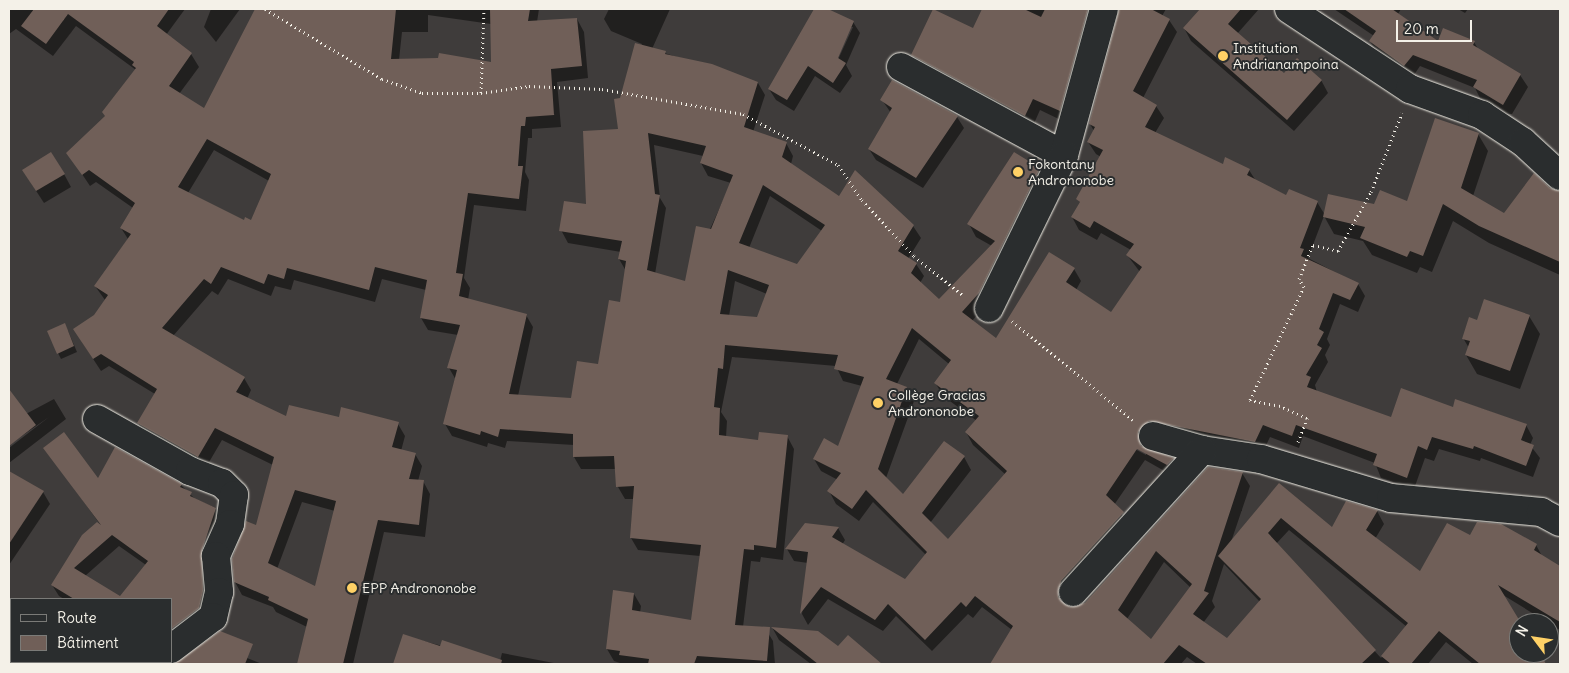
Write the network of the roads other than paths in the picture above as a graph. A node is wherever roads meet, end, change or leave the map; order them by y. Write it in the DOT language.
graph roads {
  1 [pos="1104,9"];
  2 [pos="1305,14"];
  3 [pos="901,67"];
  4 [pos="1064,155"];
  5 [pos="1560,176"];
  6 [pos="989,308"];
  7 [pos="97,419"];
  8 [pos="1153,436"];
  9 [pos="1202,450"];
  10 [pos="1560,522"];
  11 [pos="1073,592"];
  12 [pos="172,648"];
  1 -- 4 [label="street"];
  2 -- 5 [label="street"];
  3 -- 4 [label="street"];
  4 -- 6 [label="street"];
  7 -- 12 [label="street"];
  8 -- 9 [label="street"];
  9 -- 10 [label="street"];
  9 -- 11 [label="street"];
}
